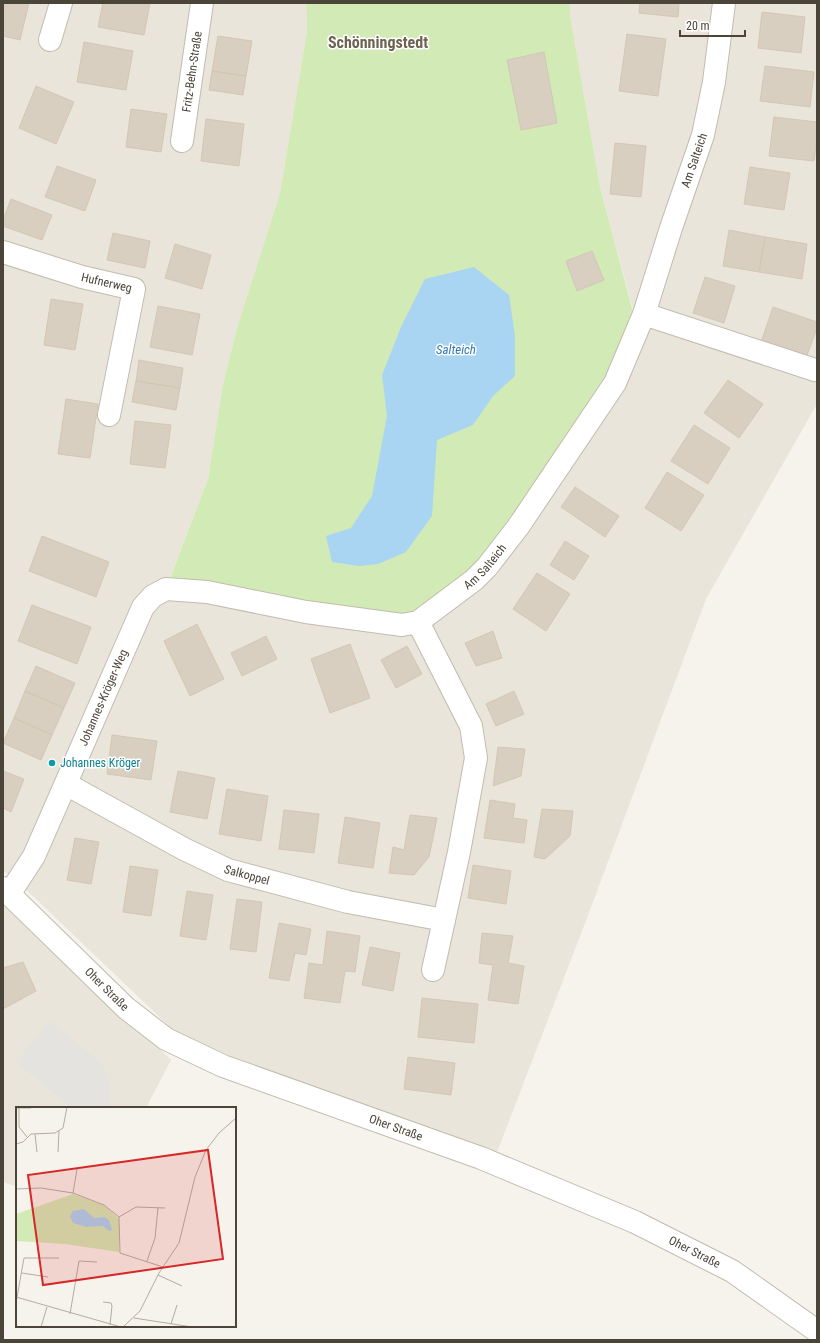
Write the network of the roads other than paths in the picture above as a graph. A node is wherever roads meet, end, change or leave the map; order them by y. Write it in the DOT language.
graph roads {
  1 [pos="61,3"];
  2 [pos="202,3"];
  3 [pos="724,3"];
  4 [pos="50,40"];
  5 [pos="182,141"];
  6 [pos="3,252"];
  7 [pos="644,314"];
  8 [pos="815,370"];
  9 [pos="109,415"];
  10 [pos="418,622"];
  11 [pos="66,784"];
  12 [pos="6,890"];
  13 [pos="444,920"];
  14 [pos="433,970"];
  15 [pos="817,1331"];
  1 -- 4 [label="street"];
  2 -- 5 [label="street, Fritz-Behn-Straße"];
  3 -- 7 [label="street, Am Salteich"];
  6 -- 9 [label="street, Hufnerweg"];
  7 -- 8 [label="street"];
  7 -- 10 [label="street, Am Salteich"];
  10 -- 11 [label="street, Johannes-Kröger-Weg"];
  10 -- 13 [label="street"];
  11 -- 12 [label="street, Johannes-Kröger-Weg"];
  11 -- 13 [label="street, Salkoppel"];
  12 -- 15 [label="street, Oher Straße"];
  13 -- 14 [label="street"];
}
